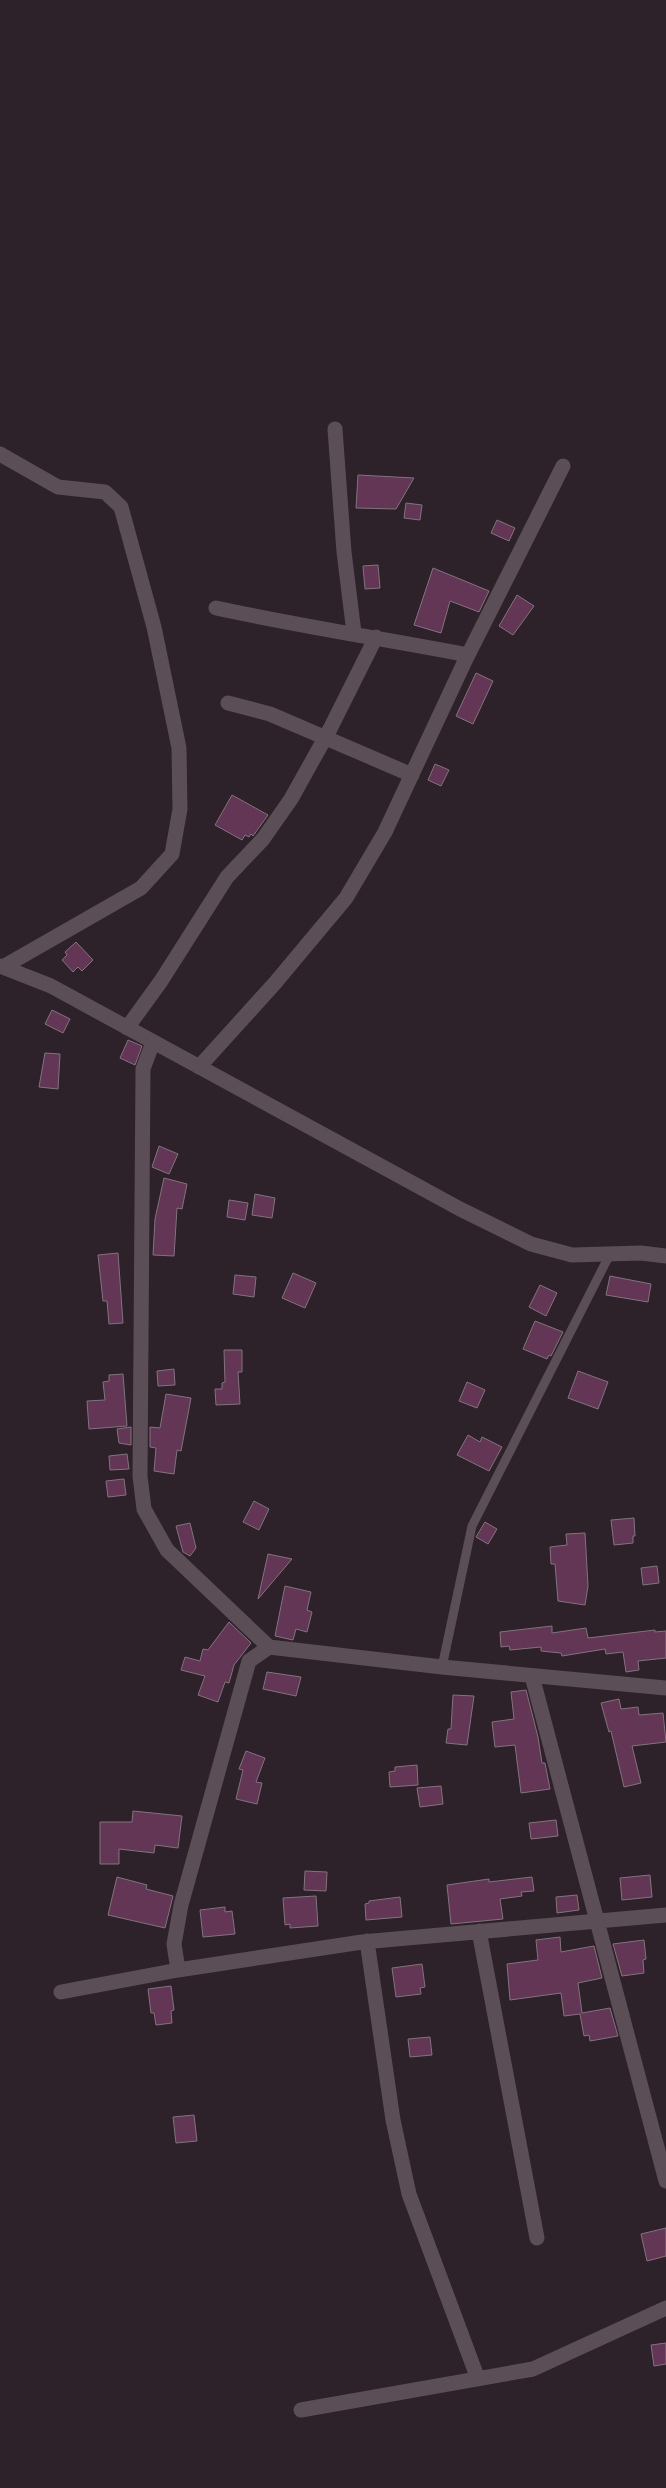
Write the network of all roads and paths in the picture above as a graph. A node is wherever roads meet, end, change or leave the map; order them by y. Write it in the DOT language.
graph roads {
  1 [pos="335,430"];
  2 [pos="0,454"];
  3 [pos="563,466"];
  4 [pos="216,608"];
  5 [pos="354,633"];
  6 [pos="376,637"];
  7 [pos="468,655"];
  8 [pos="228,703"];
  9 [pos="325,738"];
  10 [pos="412,775"];
  11 [pos="2,966"];
  12 [pos="127,1028"];
  13 [pos="153,1042"];
  14 [pos="199,1067"];
  15 [pos="610,1254"];
  16 [pos="666,1256"];
  17 [pos="269,1647"];
  18 [pos="442,1667"];
  19 [pos="532,1676"];
  20 [pos="666,1688"];
  21 [pos="666,1915"];
  22 [pos="597,1921"];
  23 [pos="479,1931"];
  24 [pos="367,1941"];
  25 [pos="178,1970"];
  26 [pos="61,1992"];
  27 [pos="666,2180"];
  28 [pos="537,2238"];
  29 [pos="666,2308"];
  30 [pos="478,2379"];
  31 [pos="301,2410"];
  1 -- 5 [label="street"];
  2 -- 11 [label="street"];
  3 -- 7 [label="street"];
  4 -- 5 [label="street"];
  5 -- 6 [label="street"];
  6 -- 7 [label="street"];
  6 -- 9 [label="street"];
  7 -- 10 [label="street"];
  8 -- 9 [label="street"];
  9 -- 10 [label="street"];
  9 -- 12 [label="street"];
  10 -- 14 [label="street"];
  11 -- 12 [label="street"];
  12 -- 13 [label="street"];
  13 -- 14 [label="street"];
  13 -- 17 [label="street"];
  14 -- 15 [label="street"];
  15 -- 16 [label="street"];
  15 -- 18 [label="lane"];
  17 -- 18 [label="street"];
  17 -- 25 [label="street"];
  18 -- 19 [label="street"];
  19 -- 20 [label="street"];
  19 -- 22 [label="street"];
  21 -- 22 [label="street"];
  22 -- 23 [label="street"];
  22 -- 27 [label="street"];
  23 -- 24 [label="street"];
  23 -- 28 [label="street"];
  24 -- 25 [label="street"];
  24 -- 30 [label="street"];
  25 -- 26 [label="street"];
  29 -- 30 [label="street"];
  30 -- 31 [label="street"];
}
